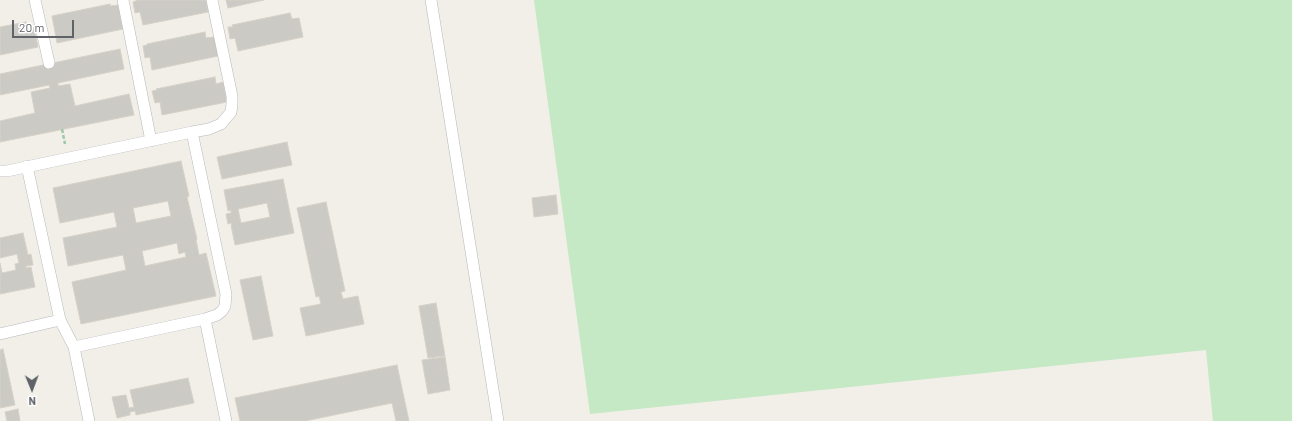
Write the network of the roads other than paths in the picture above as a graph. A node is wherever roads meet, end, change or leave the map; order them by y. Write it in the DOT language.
graph roads {
  1 [pos="36,0"];
  2 [pos="123,0"];
  3 [pos="212,0"];
  4 [pos="430,0"];
  5 [pos="49,64"];
  6 [pos="192,132"];
  7 [pos="151,141"];
  8 [pos="27,166"];
  9 [pos="0,171"];
  10 [pos="205,319"];
  11 [pos="60,320"];
  12 [pos="0,334"];
  13 [pos="74,347"];
  14 [pos="89,421"];
  15 [pos="226,421"];
  16 [pos="498,421"];
  1 -- 5 [label="lane"];
  2 -- 7 [label="lane"];
  3 -- 6 [label="lane"];
  4 -- 16 [label="lane"];
  6 -- 7 [label="lane"];
  6 -- 10 [label="lane"];
  7 -- 8 [label="lane"];
  8 -- 9 [label="lane"];
  8 -- 11 [label="lane"];
  10 -- 13 [label="lane"];
  10 -- 15 [label="lane"];
  11 -- 12 [label="lane"];
  11 -- 13 [label="lane"];
  13 -- 14 [label="lane"];
}
